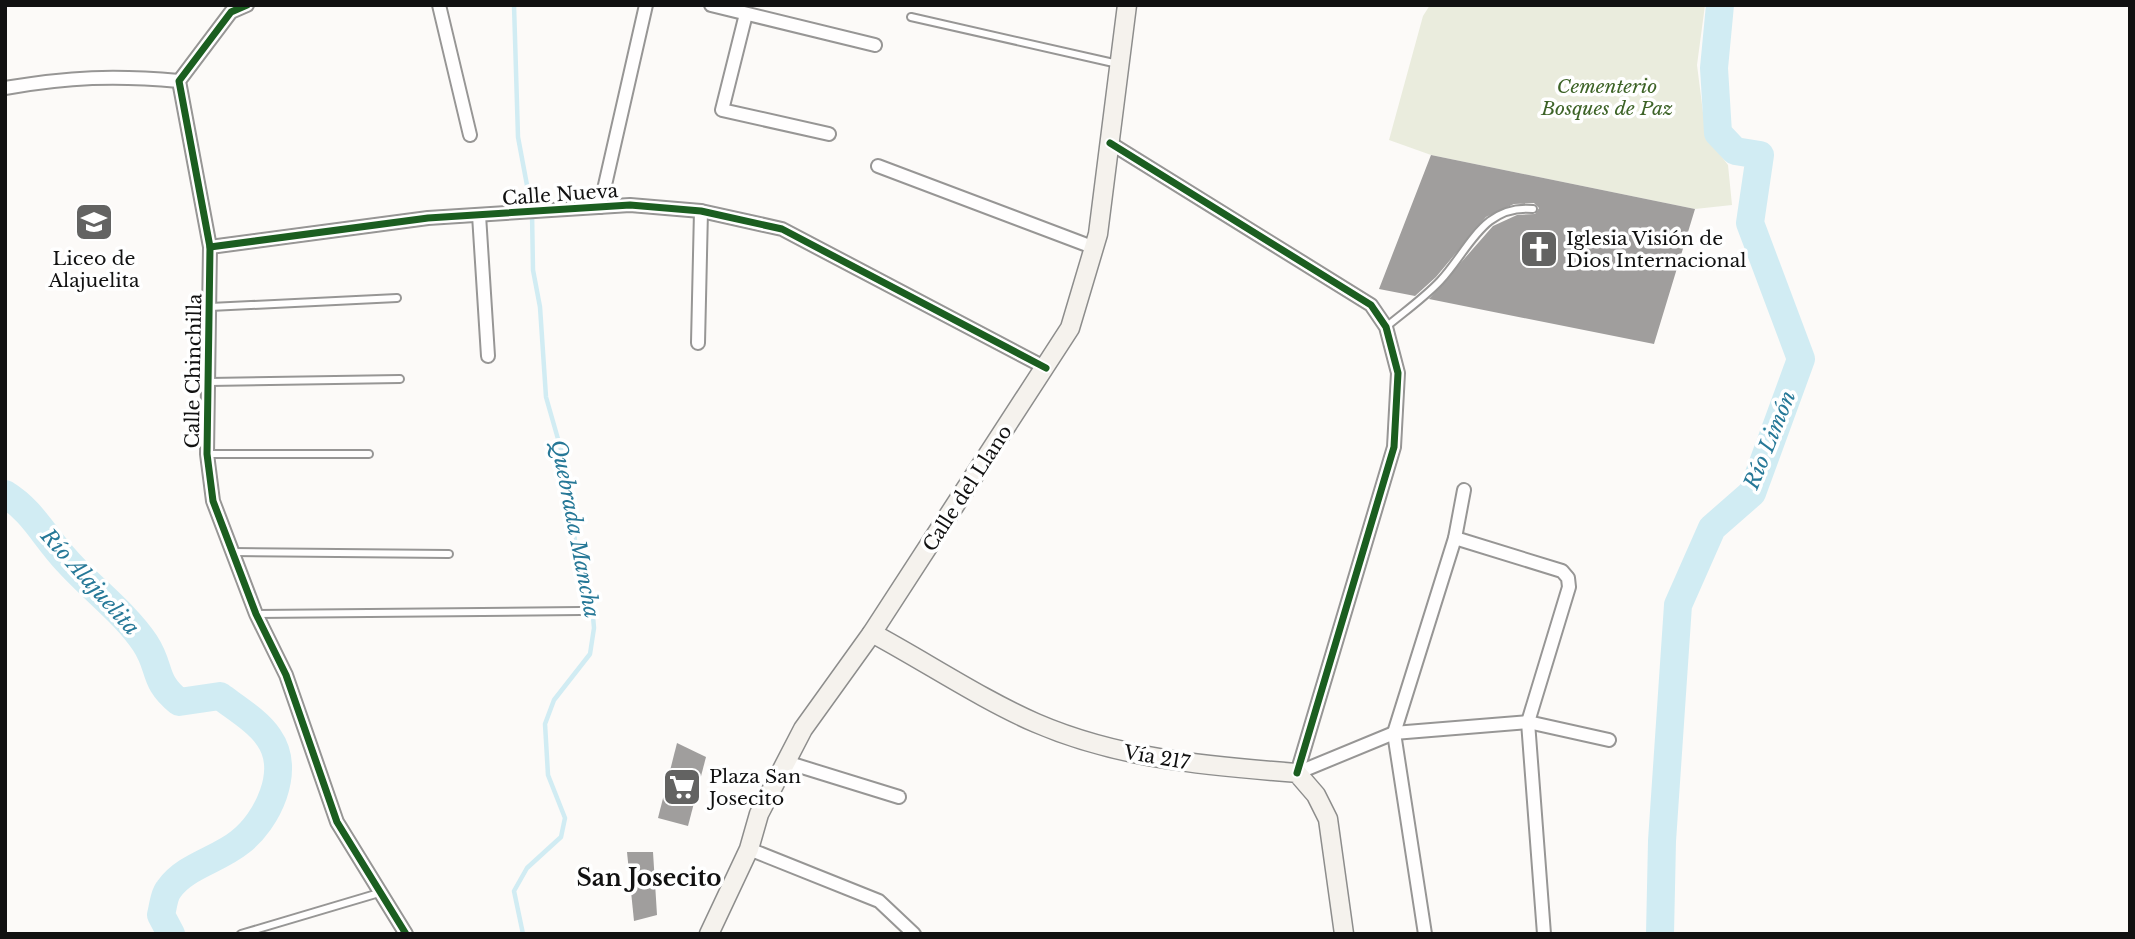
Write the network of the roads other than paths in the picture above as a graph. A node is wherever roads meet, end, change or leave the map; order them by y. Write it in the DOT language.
graph roads {
  1 [pos="247,5"];
  2 [pos="439,5"];
  3 [pos="646,5"];
  4 [pos="710,5"];
  5 [pos="1127,5"];
  6 [pos="746,14"];
  7 [pos="911,18"];
  8 [pos="875,45"];
  9 [pos="1120,65"];
  10 [pos="178,81"];
  11 [pos="5,88"];
  12 [pos="829,134"];
  13 [pos="470,135"];
  14 [pos="1110,143"];
  15 [pos="878,166"];
  16 [pos="600,207"];
  17 [pos="1533,209"];
  18 [pos="701,211"];
  19 [pos="479,215"];
  20 [pos="210,247"];
  21 [pos="1095,248"];
  22 [pos="397,298"];
  23 [pos="210,307"];
  24 [pos="1386,327"];
  25 [pos="698,343"];
  26 [pos="488,356"];
  27 [pos="1046,368"];
  28 [pos="400,379"];
  29 [pos="209,382"];
  30 [pos="207,454"];
  31 [pos="369,454"];
  32 [pos="1464,490"];
  33 [pos="1455,538"];
  34 [pos="230,552"];
  35 [pos="449,554"];
  36 [pos="581,611"];
  37 [pos="256,614"];
  38 [pos="872,633"];
  39 [pos="1528,722"];
  40 [pos="1394,733"];
  41 [pos="1609,740"];
  42 [pos="786,762"];
  43 [pos="1297,773"];
  44 [pos="899,797"];
  45 [pos="749,849"];
  46 [pos="379,893"];
  47 [pos="240,934"];
  48 [pos="405,934"];
  49 [pos="710,934"];
  50 [pos="914,934"];
  51 [pos="1344,934"];
  52 [pos="1425,934"];
  53 [pos="1544,934"];
  1 -- 10 [label="street"];
  2 -- 13 [label="street"];
  3 -- 16 [label="street"];
  4 -- 6 [label="street"];
  5 -- 9 [label="main road, Calle del Llano"];
  6 -- 8 [label="street"];
  6 -- 12 [label="street"];
  7 -- 9 [label="lane"];
  9 -- 14 [label="main road, Calle del Llano"];
  10 -- 11 [label="street"];
  10 -- 20 [label="street, Calle Chinchilla"];
  14 -- 21 [label="main road, Calle del Llano"];
  14 -- 24 [label="street"];
  15 -- 21 [label="street"];
  16 -- 18 [label="street, Calle Nueva"];
  16 -- 19 [label="street, Calle Nueva"];
  17 -- 24 [label="lane"];
  18 -- 25 [label="street"];
  18 -- 27 [label="street, Calle Nueva"];
  19 -- 20 [label="street, Calle Nueva"];
  19 -- 26 [label="street"];
  20 -- 23 [label="street, Calle Chinchilla"];
  21 -- 27 [label="main road, Calle del Llano"];
  22 -- 23 [label="lane"];
  23 -- 29 [label="street, Calle Chinchilla"];
  24 -- 43 [label="street"];
  27 -- 38 [label="main road, Calle del Llano"];
  28 -- 29 [label="lane"];
  29 -- 30 [label="street, Calle Chinchilla"];
  30 -- 31 [label="lane"];
  30 -- 34 [label="street, Calle Chinchilla"];
  32 -- 33 [label="street"];
  33 -- 39 [label="street"];
  33 -- 40 [label="street"];
  34 -- 35 [label="lane"];
  34 -- 37 [label="street, Calle Chinchilla"];
  36 -- 37 [label="lane"];
  37 -- 46 [label="street, Calle Chinchilla"];
  38 -- 42 [label="main road, Calle del Llano"];
  38 -- 43 [label="main road, Vía 217"];
  39 -- 40 [label="street"];
  39 -- 41 [label="street"];
  39 -- 53 [label="street"];
  40 -- 43 [label="street"];
  40 -- 52 [label="street"];
  42 -- 44 [label="street"];
  42 -- 45 [label="main road, Calle del Llano"];
  43 -- 51 [label="main road"];
  45 -- 49 [label="main road, Calle del Llano"];
  45 -- 50 [label="street"];
  46 -- 47 [label="lane"];
  46 -- 48 [label="street, Calle Chinchilla"];
}
